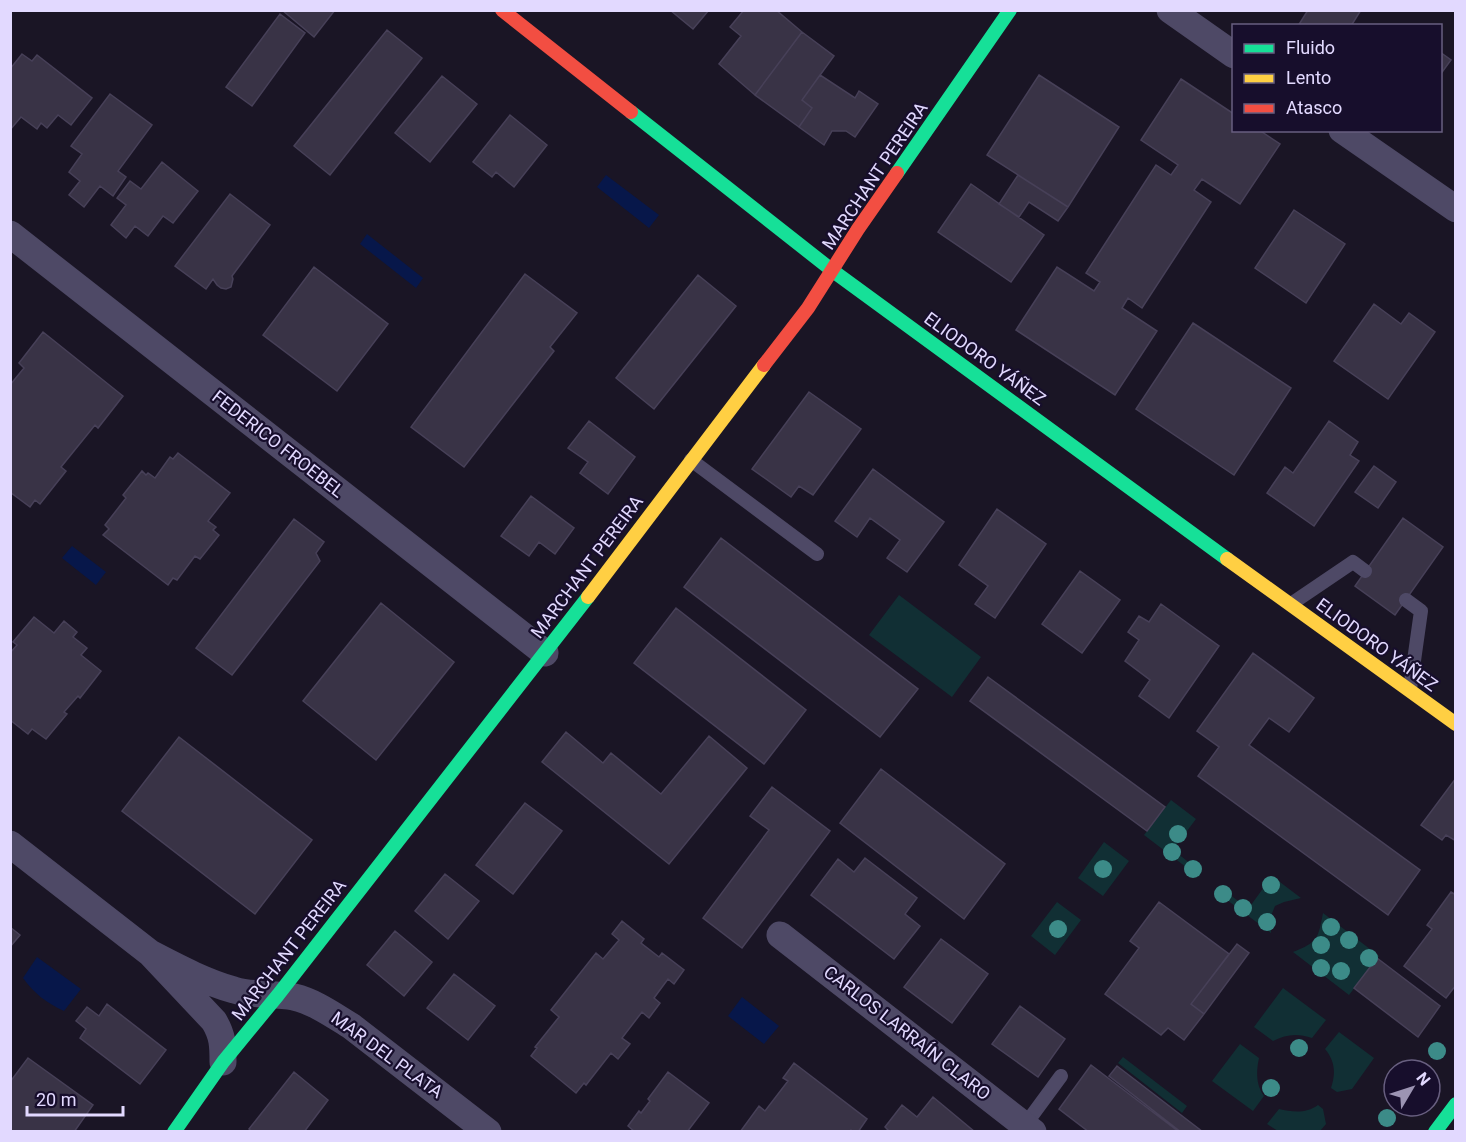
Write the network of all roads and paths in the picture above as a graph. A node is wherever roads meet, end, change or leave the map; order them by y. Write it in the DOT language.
graph roads {
  1 [pos="502,10"];
  2 [pos="1010,10"];
  3 [pos="1170,10"];
  4 [pos="1232,54"];
  5 [pos="1345,132"];
  6 [pos="1455,209"];
  7 [pos="10,234"];
  8 [pos="833,271"];
  9 [pos="691,460"];
  10 [pos="817,554"];
  11 [pos="1365,571"];
  12 [pos="1406,600"];
  13 [pos="1290,604"];
  14 [pos="544,653"];
  15 [pos="1410,692"];
  16 [pos="1455,724"];
  17 [pos="10,844"];
  18 [pos="780,935"];
  19 [pos="150,953"];
  20 [pos="278,995"];
  21 [pos="224,1062"];
  22 [pos="1061,1076"];
  23 [pos="1455,1104"];
  24 [pos="1029,1128"];
  25 [pos="174,1131"];
  26 [pos="488,1131"];
  27 [pos="1434,1131"];
  1 -- 8 [label="street, ELIODORO YÁÑEZ"];
  2 -- 8 [label="street, MARCHANT PEREIRA"];
  3 -- 4 [label="street"];
  5 -- 6 [label="street"];
  7 -- 14 [label="street, FEDERICO FROEBEL"];
  8 -- 9 [label="street, MARCHANT PEREIRA"];
  8 -- 13 [label="street, ELIODORO YÁÑEZ"];
  9 -- 10 [label="lane"];
  9 -- 14 [label="street, MARCHANT PEREIRA"];
  11 -- 13 [label="lane"];
  12 -- 15 [label="lane"];
  13 -- 15 [label="street, ELIODORO YÁÑEZ"];
  14 -- 20 [label="street, MARCHANT PEREIRA"];
  15 -- 16 [label="street, ELIODORO YÁÑEZ"];
  17 -- 19 [label="street"];
  18 -- 24 [label="street, CARLOS LARRAÍN CLARO"];
  19 -- 20 [label="street, MAR DEL PLATA"];
  19 -- 21 [label="street"];
  20 -- 21 [label="street, MARCHANT PEREIRA"];
  20 -- 26 [label="street, MAR DEL PLATA"];
  21 -- 25 [label="street, MARCHANT PEREIRA"];
  22 -- 24 [label="lane"];
  23 -- 27 [label="street"];
}
